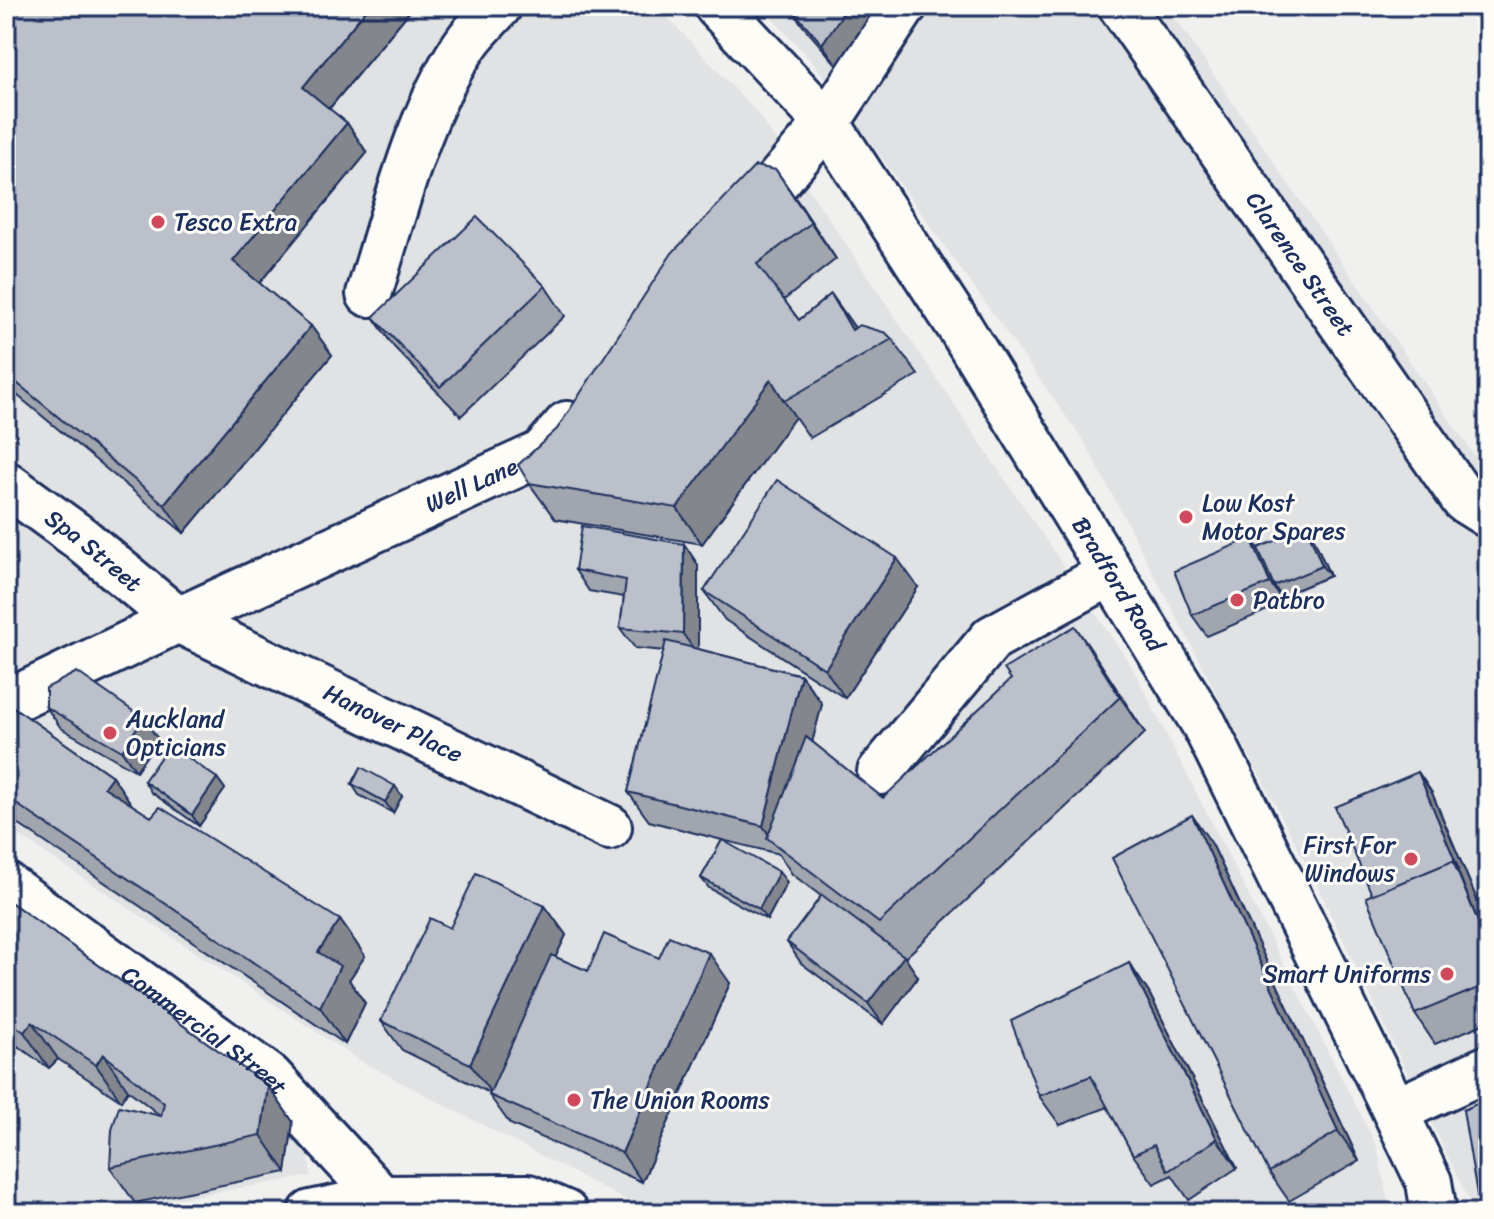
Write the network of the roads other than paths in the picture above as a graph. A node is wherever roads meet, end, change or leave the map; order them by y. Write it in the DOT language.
graph roads {
  1 [pos="717,6"];
  2 [pos="904,6"];
  3 [pos="1121,6"];
  4 [pos="496,9"];
  5 [pos="827,123"];
  6 [pos="715,253"];
  7 [pos="369,294"];
  8 [pos="593,394"];
  9 [pos="6,484"];
  10 [pos="1488,515"];
  11 [pos="1111,573"];
  12 [pos="178,620"];
  13 [pos="6,703"];
  14 [pos="880,772"];
  15 [pos="609,827"];
  16 [pos="6,885"];
  17 [pos="1488,1068"];
  18 [pos="1395,1111"];
  19 [pos="381,1198"];
  20 [pos="311,1213"];
  21 [pos="565,1213"];
  22 [pos="1434,1213"];
  1 -- 5 [label="street, Bradford Road"];
  2 -- 5 [label="street"];
  3 -- 10 [label="street, Clarence Street"];
  4 -- 7 [label="street"];
  5 -- 6 [label="street"];
  5 -- 11 [label="street, Bradford Road"];
  8 -- 12 [label="street, Well Lane"];
  9 -- 12 [label="street, Spa Street"];
  11 -- 14 [label="street"];
  11 -- 18 [label="street, Bradford Road"];
  12 -- 13 [label="street, Well Lane"];
  12 -- 15 [label="street, Hanover Place"];
  16 -- 19 [label="street, Commercial Street"];
  17 -- 18 [label="street"];
  18 -- 22 [label="street, Bradford Road"];
  19 -- 20 [label="street"];
  19 -- 21 [label="street"];
}
